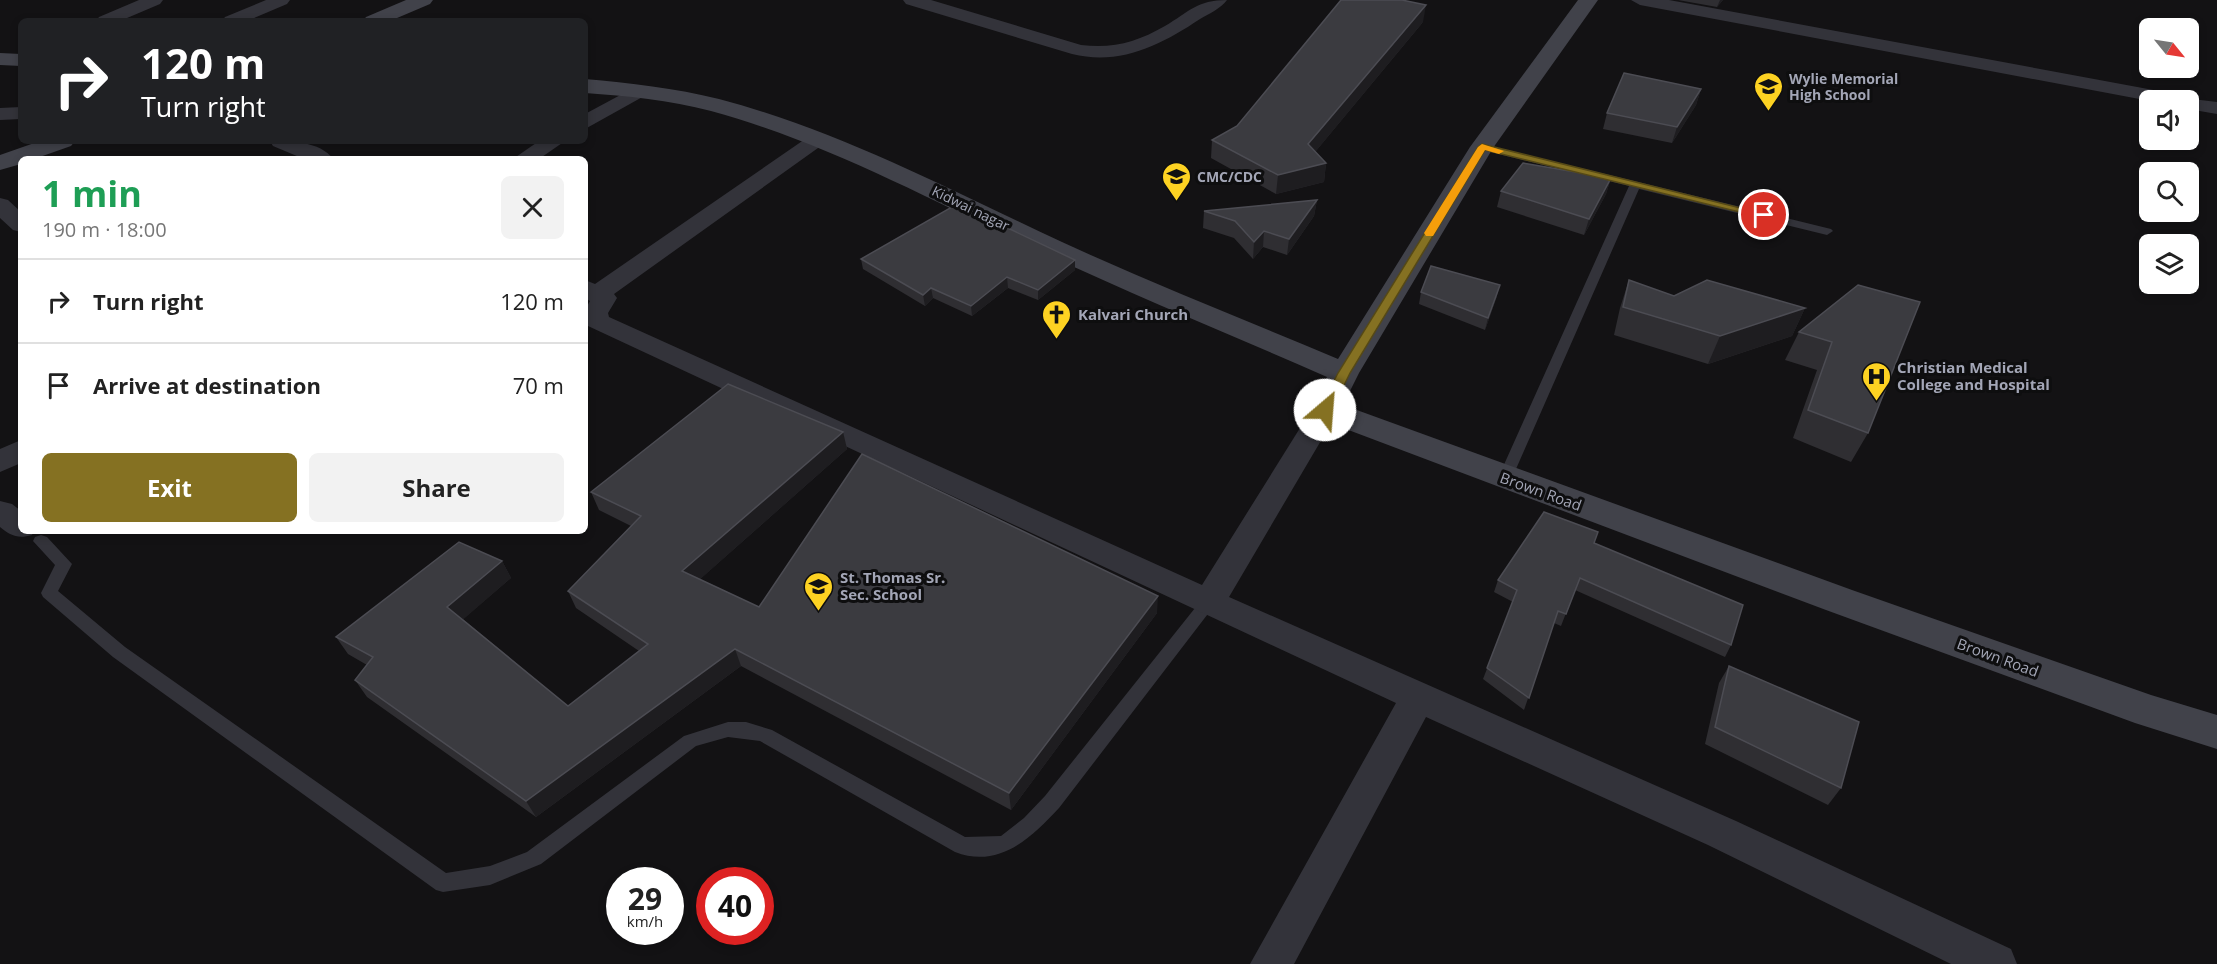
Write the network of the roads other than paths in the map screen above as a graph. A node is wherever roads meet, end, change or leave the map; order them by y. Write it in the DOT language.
graph roads {
  1 [pos="154,0"];
  2 [pos="281,0"];
  3 [pos="423,0"];
  4 [pos="912,0"];
  5 [pos="1218,0"];
  6 [pos="1588,0"];
  7 [pos="1640,0"];
  8 [pos="112,18"];
  9 [pos="238,18"];
  10 [pos="380,18"];
  11 [pos="588,86"];
  12 [pos="639,91"];
  13 [pos="2139,93"];
  14 [pos="2199,105"];
  15 [pos="2217,108"];
  16 [pos="18,113"];
  17 [pos="0,114"];
  18 [pos="588,121"];
  19 [pos="818,139"];
  20 [pos="54,144"];
  21 [pos="288,144"];
  22 [pos="549,144"];
  23 [pos="1482,147"];
  24 [pos="20,156"];
  25 [pos="315,156"];
  26 [pos="529,156"];
  27 [pos="18,157"];
  28 [pos="0,163"];
  29 [pos="1636,183"];
  30 [pos="0,205"];
  31 [pos="18,222"];
  32 [pos="1827,231"];
  33 [pos="591,291"];
  34 [pos="1344,373"];
  35 [pos="1325,410"];
  36 [pos="18,452"];
  37 [pos="0,462"];
  38 [pos="1505,478"];
  39 [pos="28,534"];
  40 [pos="1209,602"];
  41 [pos="1418,697"];
  42 [pos="2217,732"];
  43 [pos="1270,964"];
  44 [pos="1996,964"];
  1 -- 8 [label="street"];
  2 -- 9 [label="street"];
  3 -- 10 [label="street"];
  4 -- 5 [label="street"];
  6 -- 23 [label="street"];
  7 -- 13 [label="street"];
  11 -- 12 [label="street, Kidwai nagar"];
  12 -- 18 [label="street"];
  12 -- 19 [label="street, Kidwai nagar"];
  14 -- 15 [label="street"];
  16 -- 17 [label="street"];
  19 -- 33 [label="street"];
  19 -- 34 [label="street, Kidwai nagar"];
  20 -- 24 [label="street"];
  21 -- 25 [label="street"];
  22 -- 26 [label="street"];
  23 -- 29 [label="lane"];
  23 -- 34 [label="street"];
  27 -- 28 [label="street"];
  29 -- 32 [label="lane"];
  29 -- 38 [label="lane"];
  30 -- 31 [label="street"];
  33 -- 40 [label="street"];
  34 -- 35 [label="street"];
  35 -- 38 [label="street, Brown Road"];
  35 -- 40 [label="street"];
  36 -- 37 [label="street"];
  38 -- 42 [label="street, Brown Road"];
  39 -- 40 [label="lane"];
  40 -- 41 [label="street"];
  41 -- 43 [label="street"];
  41 -- 44 [label="street"];
}
